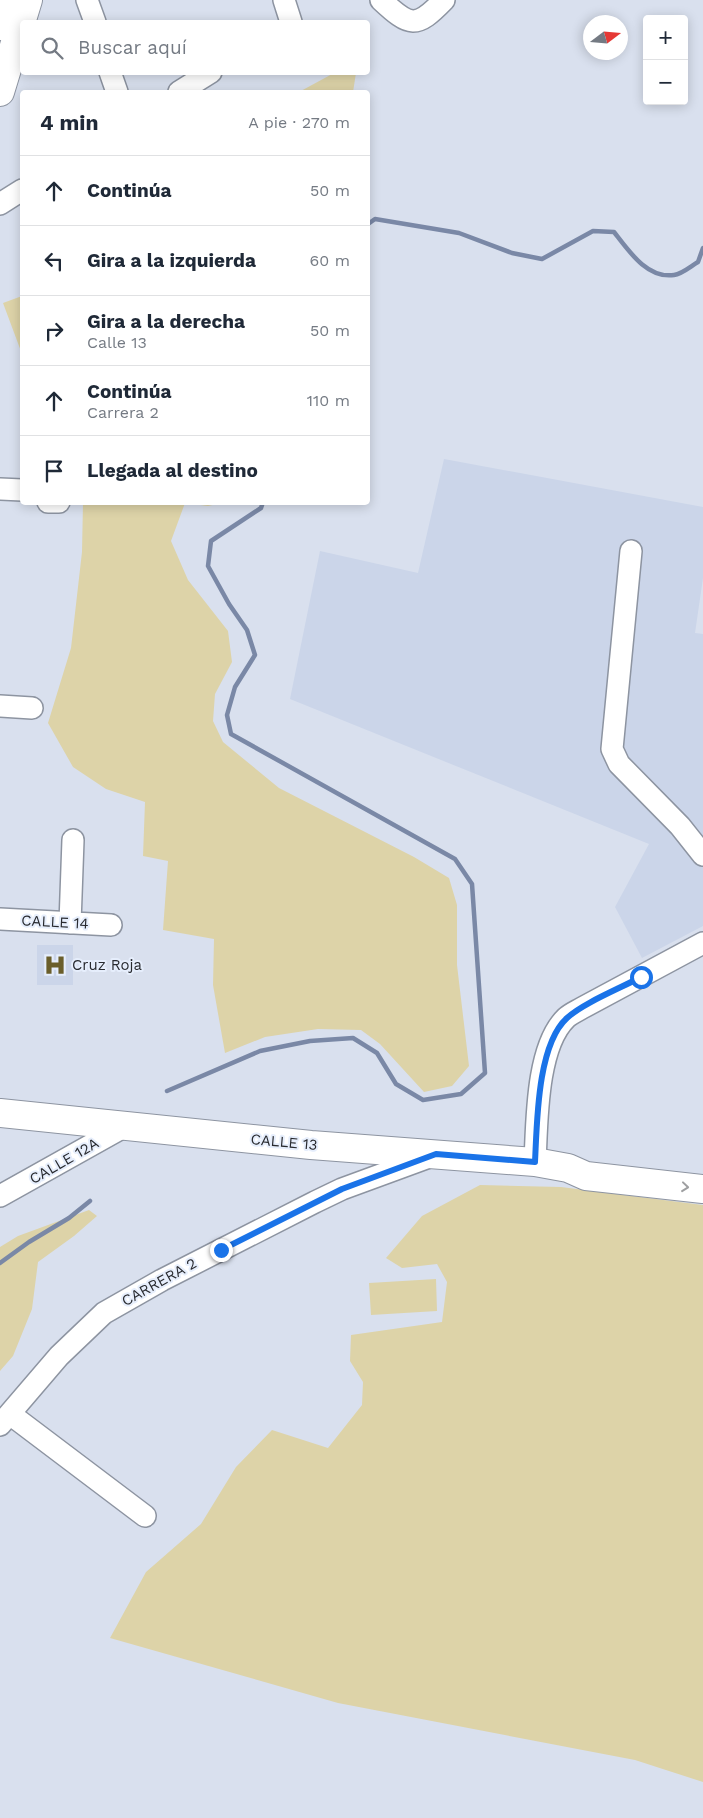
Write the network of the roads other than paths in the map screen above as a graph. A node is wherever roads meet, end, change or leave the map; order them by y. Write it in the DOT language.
graph roads {
  1 [pos="8,0"];
  2 [pos="28,0"];
  3 [pos="87,0"];
  4 [pos="284,0"];
  5 [pos="381,0"];
  6 [pos="444,0"];
  7 [pos="22,20"];
  8 [pos="93,20"];
  9 [pos="290,20"];
  10 [pos="0,26"];
  11 [pos="20,26"];
  12 [pos="111,75"];
  13 [pos="206,75"];
  14 [pos="116,90"];
  15 [pos="182,90"];
  16 [pos="0,92"];
  17 [pos="20,191"];
  18 [pos="0,204"];
  19 [pos="0,489"];
  20 [pos="20,490"];
  21 [pos="0,501"];
  22 [pos="20,502"];
  23 [pos="631,551"];
  24 [pos="0,706"];
  25 [pos="32,708"];
  26 [pos="73,840"];
  27 [pos="703,855"];
  28 [pos="0,919"];
  29 [pos="70,923"];
  30 [pos="111,926"];
  31 [pos="703,943"];
  32 [pos="0,1113"];
  33 [pos="127,1125"];
  34 [pos="436,1154"];
  35 [pos="535,1162"];
  36 [pos="568,1168"];
  37 [pos="703,1171"];
  38 [pos="703,1189"];
  39 [pos="0,1196"];
  40 [pos="5,1419"];
  41 [pos="145,1516"];
  1 -- 10 [label="main road"];
  2 -- 7 [label="main road"];
  3 -- 8 [label="street"];
  4 -- 9 [label="street"];
  5 -- 6 [label="street"];
  11 -- 16 [label="main road"];
  12 -- 14 [label="street"];
  13 -- 15 [label="street"];
  17 -- 18 [label="street"];
  19 -- 20 [label="street"];
  21 -- 22 [label="street"];
  23 -- 27 [label="street"];
  24 -- 25 [label="street"];
  26 -- 29 [label="street"];
  28 -- 29 [label="street, CALLE 14"];
  29 -- 30 [label="street, CALLE 14"];
  31 -- 35 [label="street"];
  32 -- 33 [label="main road, CALLE 13"];
  33 -- 34 [label="main road, CALLE 13"];
  33 -- 39 [label="street, CALLE 12A"];
  34 -- 35 [label="main road, CALLE 13"];
  34 -- 40 [label="street, CARRERA 2"];
  35 -- 36 [label="main road, CALLE 13"];
  36 -- 37 [label="main road"];
  36 -- 38 [label="main road, one-way"];
  40 -- 41 [label="street"];
}
